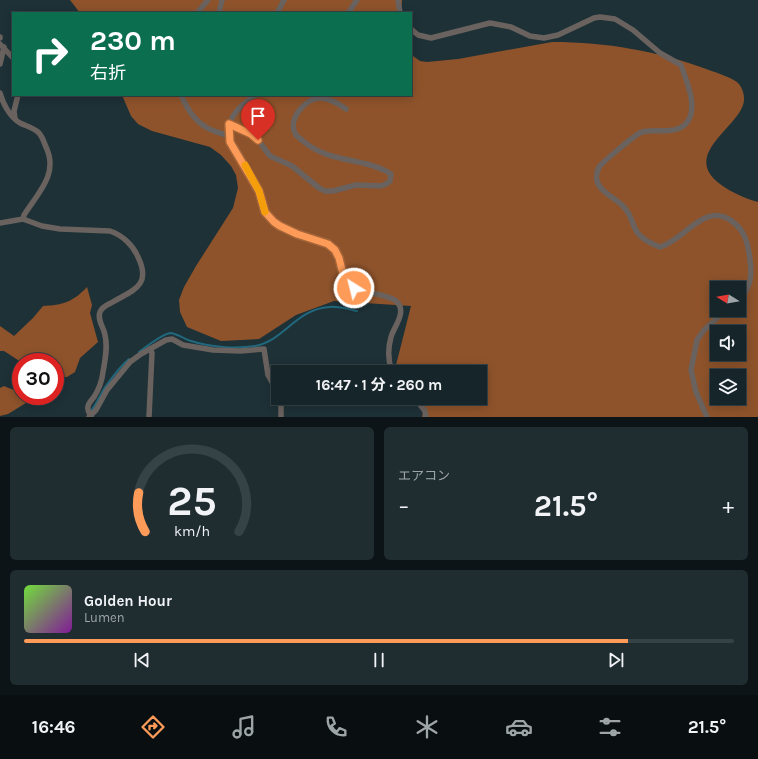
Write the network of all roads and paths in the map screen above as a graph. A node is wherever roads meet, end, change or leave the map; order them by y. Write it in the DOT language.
graph roads {
  1 [pos="208,0"];
  2 [pos="222,0"];
  3 [pos="284,0"];
  4 [pos="357,0"];
  5 [pos="398,0"];
  6 [pos="198,12"];
  7 [pos="219,12"];
  8 [pos="278,12"];
  9 [pos="349,12"];
  10 [pos="400,12"];
  11 [pos="412,30"];
  12 [pos="2,45"];
  13 [pos="12,57"];
  14 [pos="0,64"];
  15 [pos="0,93"];
  16 [pos="18,96"];
  17 [pos="182,96"];
  18 [pos="254,96"];
  19 [pos="346,109"];
  20 [pos="14,120"];
  21 [pos="229,124"];
  22 [pos="229,136"];
  23 [pos="23,219"];
  24 [pos="0,223"];
  25 [pos="746,290"];
  26 [pos="718,317"];
  27 [pos="150,348"];
  28 [pos="389,365"];
  29 [pos="271,380"];
  30 [pos="281,405"];
  31 [pos="421,405"];
  32 [pos="89,414"];
  33 [pos="149,417"];
  34 [pos="281,417"];
  35 [pos="426,417"];
  36 [pos="707,417"];
  1 -- 6 [label="street"];
  2 -- 7 [label="street"];
  3 -- 8 [label="street"];
  4 -- 9 [label="street"];
  5 -- 10 [label="street"];
  11 -- 25 [label="street"];
  12 -- 13 [label="street"];
  12 -- 14 [label="street"];
  15 -- 20 [label="street"];
  16 -- 20 [label="street"];
  17 -- 22 [label="street"];
  18 -- 21 [label="street"];
  19 -- 21 [label="street"];
  20 -- 23 [label="street"];
  21 -- 22 [label="street"];
  22 -- 28 [label="street"];
  23 -- 24 [label="street"];
  23 -- 32 [label="street"];
  26 -- 36 [label="street"];
  27 -- 29 [label="street"];
  27 -- 32 [label="street"];
  27 -- 33 [label="street"];
  30 -- 34 [label="street"];
  31 -- 35 [label="street"];
}
